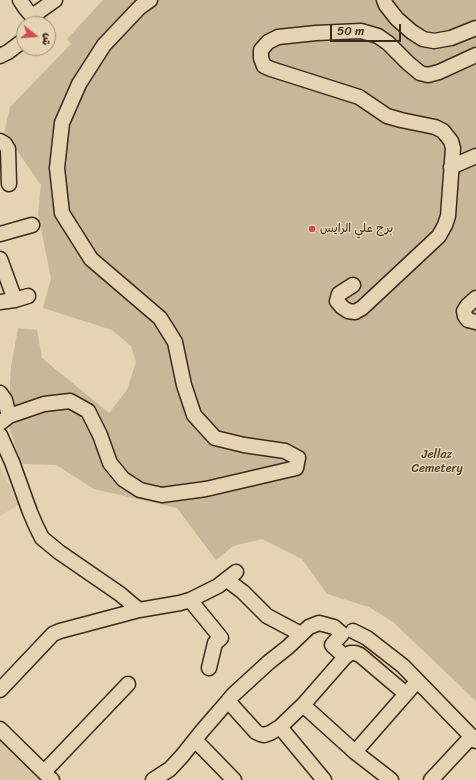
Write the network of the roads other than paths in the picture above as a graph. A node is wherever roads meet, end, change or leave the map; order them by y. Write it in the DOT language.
graph roads {
  1 [pos="20,0"];
  2 [pos="55,0"];
  3 [pos="150,0"];
  4 [pos="384,0"];
  5 [pos="32,16"];
  6 [pos="37,16"];
  7 [pos="476,28"];
  8 [pos="16,43"];
  9 [pos="3,49"];
  10 [pos="476,55"];
  11 [pos="0,141"];
  12 [pos="476,156"];
  13 [pos="451,167"];
  14 [pos="9,184"];
  15 [pos="32,225"];
  16 [pos="0,234"];
  17 [pos="0,259"];
  18 [pos="353,285"];
  19 [pos="476,298"];
  20 [pos="0,302"];
  21 [pos="476,322"];
  22 [pos="0,393"];
  23 [pos="4,419"];
  24 [pos="0,435"];
  25 [pos="190,600"];
  26 [pos="139,610"];
  27 [pos="353,630"];
  28 [pos="301,634"];
  29 [pos="345,657"];
  30 [pos="209,668"];
  31 [pos="418,680"];
  32 [pos="128,684"];
  33 [pos="0,690"];
  34 [pos="406,694"];
  35 [pos="228,701"];
  36 [pos="303,705"];
  37 [pos="280,727"];
  38 [pos="0,729"];
  39 [pos="474,739"];
  40 [pos="196,740"];
  41 [pos="355,752"];
  42 [pos="48,776"];
  43 [pos="153,780"];
  44 [pos="234,780"];
  45 [pos="324,780"];
  46 [pos="391,780"];
  47 [pos="431,780"];
  1 -- 5 [label="street"];
  2 -- 6 [label="street"];
  3 -- 23 [label="street"];
  4 -- 7 [label="street"];
  8 -- 9 [label="street"];
  10 -- 13 [label="street"];
  11 -- 14 [label="street"];
  12 -- 13 [label="street"];
  13 -- 18 [label="street"];
  15 -- 16 [label="street"];
  17 -- 20 [label="street"];
  19 -- 21 [label="street"];
  22 -- 23 [label="street"];
  24 -- 26 [label="street"];
  25 -- 26 [label="street"];
  25 -- 28 [label="street"];
  25 -- 30 [label="street"];
  26 -- 33 [label="street"];
  27 -- 31 [label="street"];
  28 -- 29 [label="street"];
  28 -- 35 [label="street"];
  29 -- 34 [label="street"];
  29 -- 36 [label="street"];
  31 -- 34 [label="street"];
  31 -- 39 [label="street"];
  32 -- 42 [label="street"];
  34 -- 41 [label="street"];
  35 -- 37 [label="street"];
  35 -- 40 [label="street"];
  36 -- 37 [label="street"];
  36 -- 41 [label="street"];
  37 -- 45 [label="street"];
  38 -- 42 [label="street"];
  39 -- 47 [label="street"];
  40 -- 43 [label="street"];
  40 -- 44 [label="street"];
  41 -- 46 [label="street"];
}
